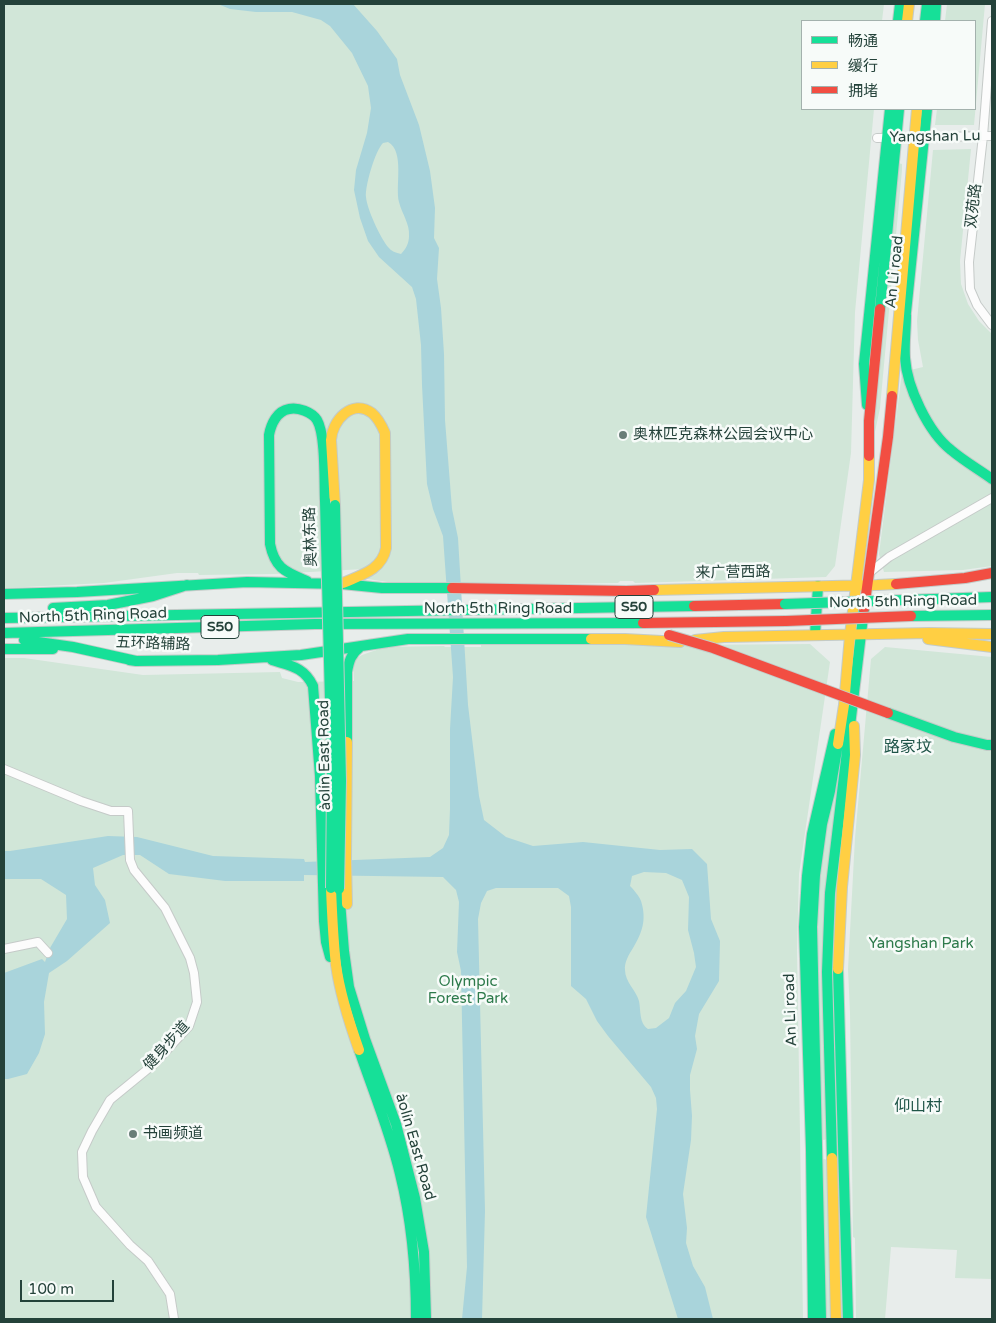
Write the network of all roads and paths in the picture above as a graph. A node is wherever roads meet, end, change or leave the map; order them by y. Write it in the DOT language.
graph roads {
  1 [pos="900,4"];
  2 [pos="908,4"];
  3 [pos="927,4"];
  4 [pos="936,4"];
  5 [pos="898,20"];
  6 [pos="907,20"];
  7 [pos="925,20"];
  8 [pos="934,20"];
  9 [pos="992,21"];
  10 [pos="890,110"];
  11 [pos="899,110"];
  12 [pos="917,110"];
  13 [pos="927,110"];
  14 [pos="983,136"];
  15 [pos="992,136"];
  16 [pos="919,137"];
  17 [pos="887,138"];
  18 [pos="906,315"];
  19 [pos="992,325"];
  20 [pos="888,437"];
  21 [pos="992,479"];
  22 [pos="992,498"];
  23 [pos="330,503"];
  24 [pos="992,572"];
  25 [pos="869,573"];
  26 [pos="310,582"];
  27 [pos="342,584"];
  28 [pos="187,585"];
  29 [pos="856,585"];
  30 [pos="867,585"];
  31 [pos="818,586"];
  32 [pos="4,594"];
  33 [pos="992,597"];
  34 [pos="4,613"];
  35 [pos="992,616"];
  36 [pos="4,618"];
  37 [pos="612,624"];
  38 [pos="4,634"];
  39 [pos="862,634"];
  40 [pos="890,634"];
  41 [pos="992,634"];
  42 [pos="816,635"];
  43 [pos="850,635"];
  44 [pos="360,647"];
  45 [pos="992,647"];
  46 [pos="4,649"];
  47 [pos="263,658"];
  48 [pos="136,661"];
  49 [pos="314,693"];
  50 [pos="348,698"];
  51 [pos="848,705"];
  52 [pos="992,744"];
  53 [pos="4,769"];
  54 [pos="335,886"];
  55 [pos="4,950"];
  56 [pos="48,952"];
  57 [pos="345,987"];
  58 [pos="174,1319"];
  59 [pos="416,1319"];
  60 [pos="426,1319"];
  61 [pos="813,1319"];
  62 [pos="821,1319"];
  63 [pos="836,1319"];
  64 [pos="848,1319"];
  1 -- 5 [label="main road"];
  2 -- 6 [label="main road"];
  3 -- 7 [label="main road"];
  4 -- 8 [label="main road"];
  9 -- 14 [label="street, 双苑路"];
  10 -- 17 [label="main road, An Li road"];
  11 -- 17 [label="main road, An Li road"];
  12 -- 16 [label="main road, An Li road"];
  13 -- 16 [label="main road, An Li road"];
  14 -- 15 [label="street, Yangshan Lu"];
  14 -- 16 [label="street, Yangshan Lu"];
  14 -- 19 [label="street, 双苑路"];
  16 -- 17 [label="street, Yangshan Lu"];
  16 -- 18 [label="main road, An Li road"];
  16 -- 20 [label="main road, An Li road"];
  17 -- 29 [label="main road, An Li road"];
  18 -- 20 [label="main road, An Li road"];
  18 -- 21 [label="main road"];
  20 -- 25 [label="main road, An Li road"];
  22 -- 25 [label="street"];
  23 -- 26 [label="main road, 奥林东路"];
  23 -- 27 [label="main road"];
  23 -- 54 [label="main road, 奥林东路, bridge"];
  24 -- 30 [label="main road, 来广营西路"];
  25 -- 30 [label="main road, An Li road"];
  26 -- 27 [label="main road, 来广营西路"];
  26 -- 28 [label="main road, 来广营西路"];
  27 -- 31 [label="main road, 来广营西路"];
  28 -- 32 [label="main road"];
  28 -- 34 [label="main road"];
  29 -- 30 [label="main road, 来广营西路"];
  29 -- 31 [label="main road, 来广营西路"];
  29 -- 43 [label="main road, An Li road"];
  30 -- 39 [label="main road, An Li road"];
  31 -- 42 [label="main road"];
  33 -- 36 [label="main road, North 5th Ring Road / S50, bridge"];
  35 -- 37 [label="main road, North 5th Ring Road / S50, bridge"];
  37 -- 38 [label="main road, North 5th Ring Road / S50"];
  37 -- 52 [label="main road, bridge"];
  38 -- 48 [label="main road"];
  39 -- 40 [label="main road, 五环路辅路"];
  39 -- 43 [label="main road, 五环路辅路"];
  39 -- 51 [label="main road, An Li road"];
  40 -- 41 [label="main road"];
  40 -- 45 [label="main road"];
  42 -- 43 [label="main road, 五环路辅路"];
  42 -- 44 [label="main road, 五环路辅路"];
  43 -- 51 [label="main road, An Li road"];
  44 -- 47 [label="main road, 五环路辅路"];
  44 -- 50 [label="main road"];
  46 -- 48 [label="main road, 五环路辅路"];
  47 -- 48 [label="main road, 五环路辅路"];
  47 -- 49 [label="main road"];
  49 -- 50 [label="main road"];
  49 -- 54 [label="main road"];
  50 -- 54 [label="main road"];
  51 -- 61 [label="main road, An Li road"];
  51 -- 62 [label="main road, An Li road"];
  51 -- 63 [label="main road, An Li road"];
  51 -- 64 [label="main road, An Li road"];
  53 -- 58 [label="street, 健身步道"];
  54 -- 57 [label="main road"];
  54 -- 57 [label="main road"];
  55 -- 56 [label="street"];
  57 -- 59 [label="main road, àolín East Road"];
  57 -- 60 [label="main road, àolín East Road"];
}
